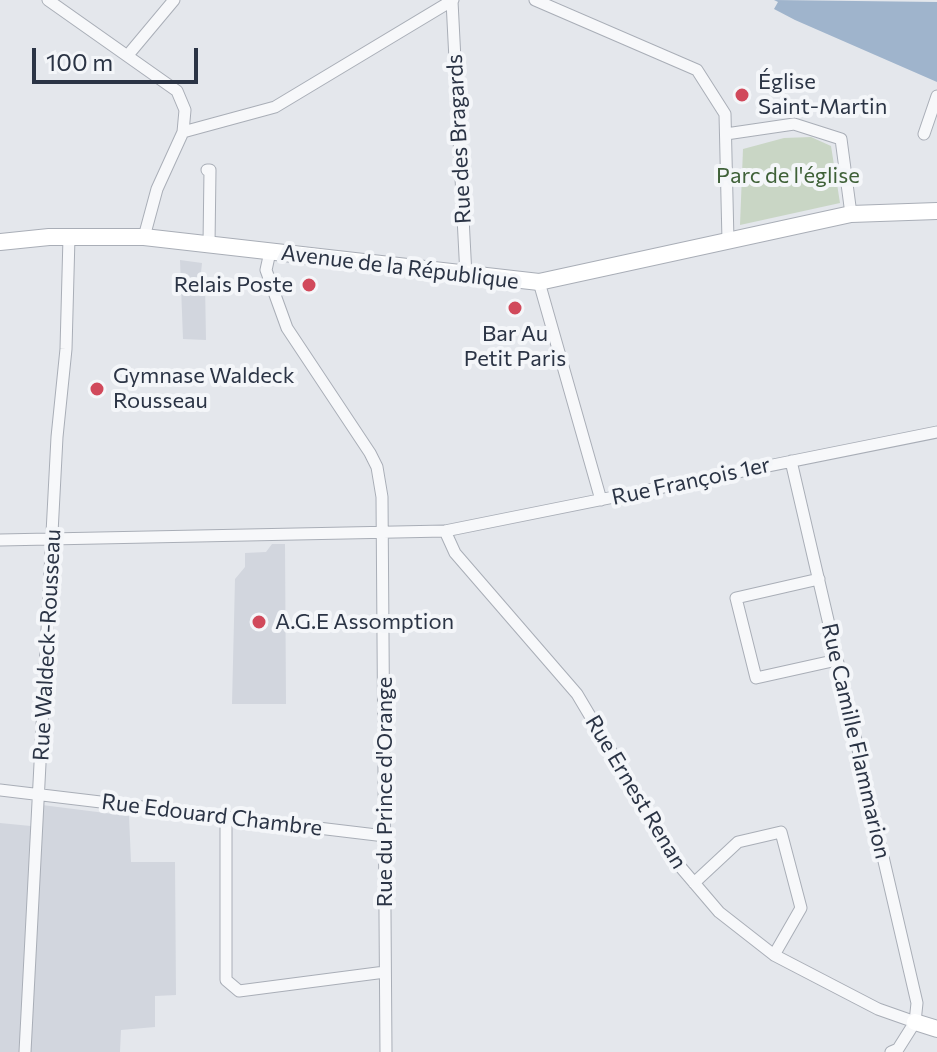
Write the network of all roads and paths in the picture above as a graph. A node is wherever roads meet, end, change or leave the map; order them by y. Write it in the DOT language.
graph roads {
  1 [pos="48,0"];
  2 [pos="174,0"];
  3 [pos="535,0"];
  4 [pos="453,1"];
  5 [pos="128,55"];
  6 [pos="937,96"];
  7 [pos="183,132"];
  8 [pos="726,134"];
  9 [pos="924,134"];
  10 [pos="207,170"];
  11 [pos="937,211"];
  12 [pos="851,214"];
  13 [pos="69,237"];
  14 [pos="144,237"];
  15 [pos="728,241"];
  16 [pos="0,242"];
  17 [pos="209,244"];
  18 [pos="270,252"];
  19 [pos="466,276"];
  20 [pos="539,282"];
  21 [pos="937,432"];
  22 [pos="791,461"];
  23 [pos="601,500"];
  24 [pos="445,531"];
  25 [pos="384,532"];
  26 [pos="53,539"];
  27 [pos="0,540"];
  28 [pos="819,579"];
  29 [pos="837,660"];
  30 [pos="0,790"];
  31 [pos="39,795"];
  32 [pos="226,817"];
  33 [pos="385,836"];
  34 [pos="694,883"];
  35 [pos="774,955"];
  36 [pos="385,972"];
  37 [pos="915,1022"];
  38 [pos="937,1029"];
  39 [pos="25,1052"];
  40 [pos="386,1052"];
  41 [pos="891,1052"];
  1 -- 5 [label="street"];
  2 -- 5 [label="street"];
  3 -- 8 [label="street"];
  4 -- 7 [label="street"];
  4 -- 19 [label="street, Rue des Bragards"];
  5 -- 7 [label="street"];
  6 -- 9 [label="street"];
  7 -- 14 [label="street"];
  8 -- 12 [label="street"];
  8 -- 15 [label="street"];
  10 -- 17 [label="street"];
  11 -- 12 [label="main road, Avenue de la République"];
  12 -- 15 [label="main road, Avenue de la République"];
  13 -- 14 [label="main road, Avenue de la République"];
  13 -- 16 [label="main road, Avenue de la République"];
  13 -- 26 [label="street, Rue Waldeck-Rousseau"];
  14 -- 17 [label="main road, Avenue de la République"];
  15 -- 20 [label="main road, Avenue de la République"];
  17 -- 18 [label="main road, Avenue de la République"];
  18 -- 19 [label="main road, Avenue de la République"];
  18 -- 25 [label="street, Rue du Prince d'Orange"];
  19 -- 20 [label="main road, Avenue de la République"];
  20 -- 23 [label="street"];
  21 -- 22 [label="street, Rue François 1er"];
  22 -- 23 [label="street, Rue François 1er"];
  22 -- 28 [label="street, Rue Camille Flammarion"];
  23 -- 24 [label="street, Rue François 1er"];
  24 -- 25 [label="street, Rue François 1er"];
  24 -- 34 [label="street, Rue Ernest Renan"];
  25 -- 26 [label="street"];
  25 -- 33 [label="street, Rue du Prince d'Orange"];
  26 -- 27 [label="street"];
  26 -- 31 [label="street, Rue Waldeck-Rousseau"];
  28 -- 29 [label="street, Rue Camille Flammarion"];
  28 -- 29 [label="street"];
  29 -- 37 [label="street, Rue Camille Flammarion"];
  30 -- 31 [label="street, Rue Edouard Chambre"];
  31 -- 32 [label="street, Rue Edouard Chambre"];
  31 -- 39 [label="street, Rue Waldeck-Rousseau"];
  32 -- 33 [label="street, Rue Edouard Chambre"];
  32 -- 36 [label="street"];
  33 -- 36 [label="street, Rue du Prince d'Orange"];
  34 -- 35 [label="street, Rue Ernest Renan"];
  34 -- 35 [label="street"];
  35 -- 37 [label="street, Rue Ernest Renan"];
  36 -- 40 [label="street, Rue du Prince d'Orange"];
  37 -- 38 [label="main road"];
  37 -- 41 [label="street"];
}
